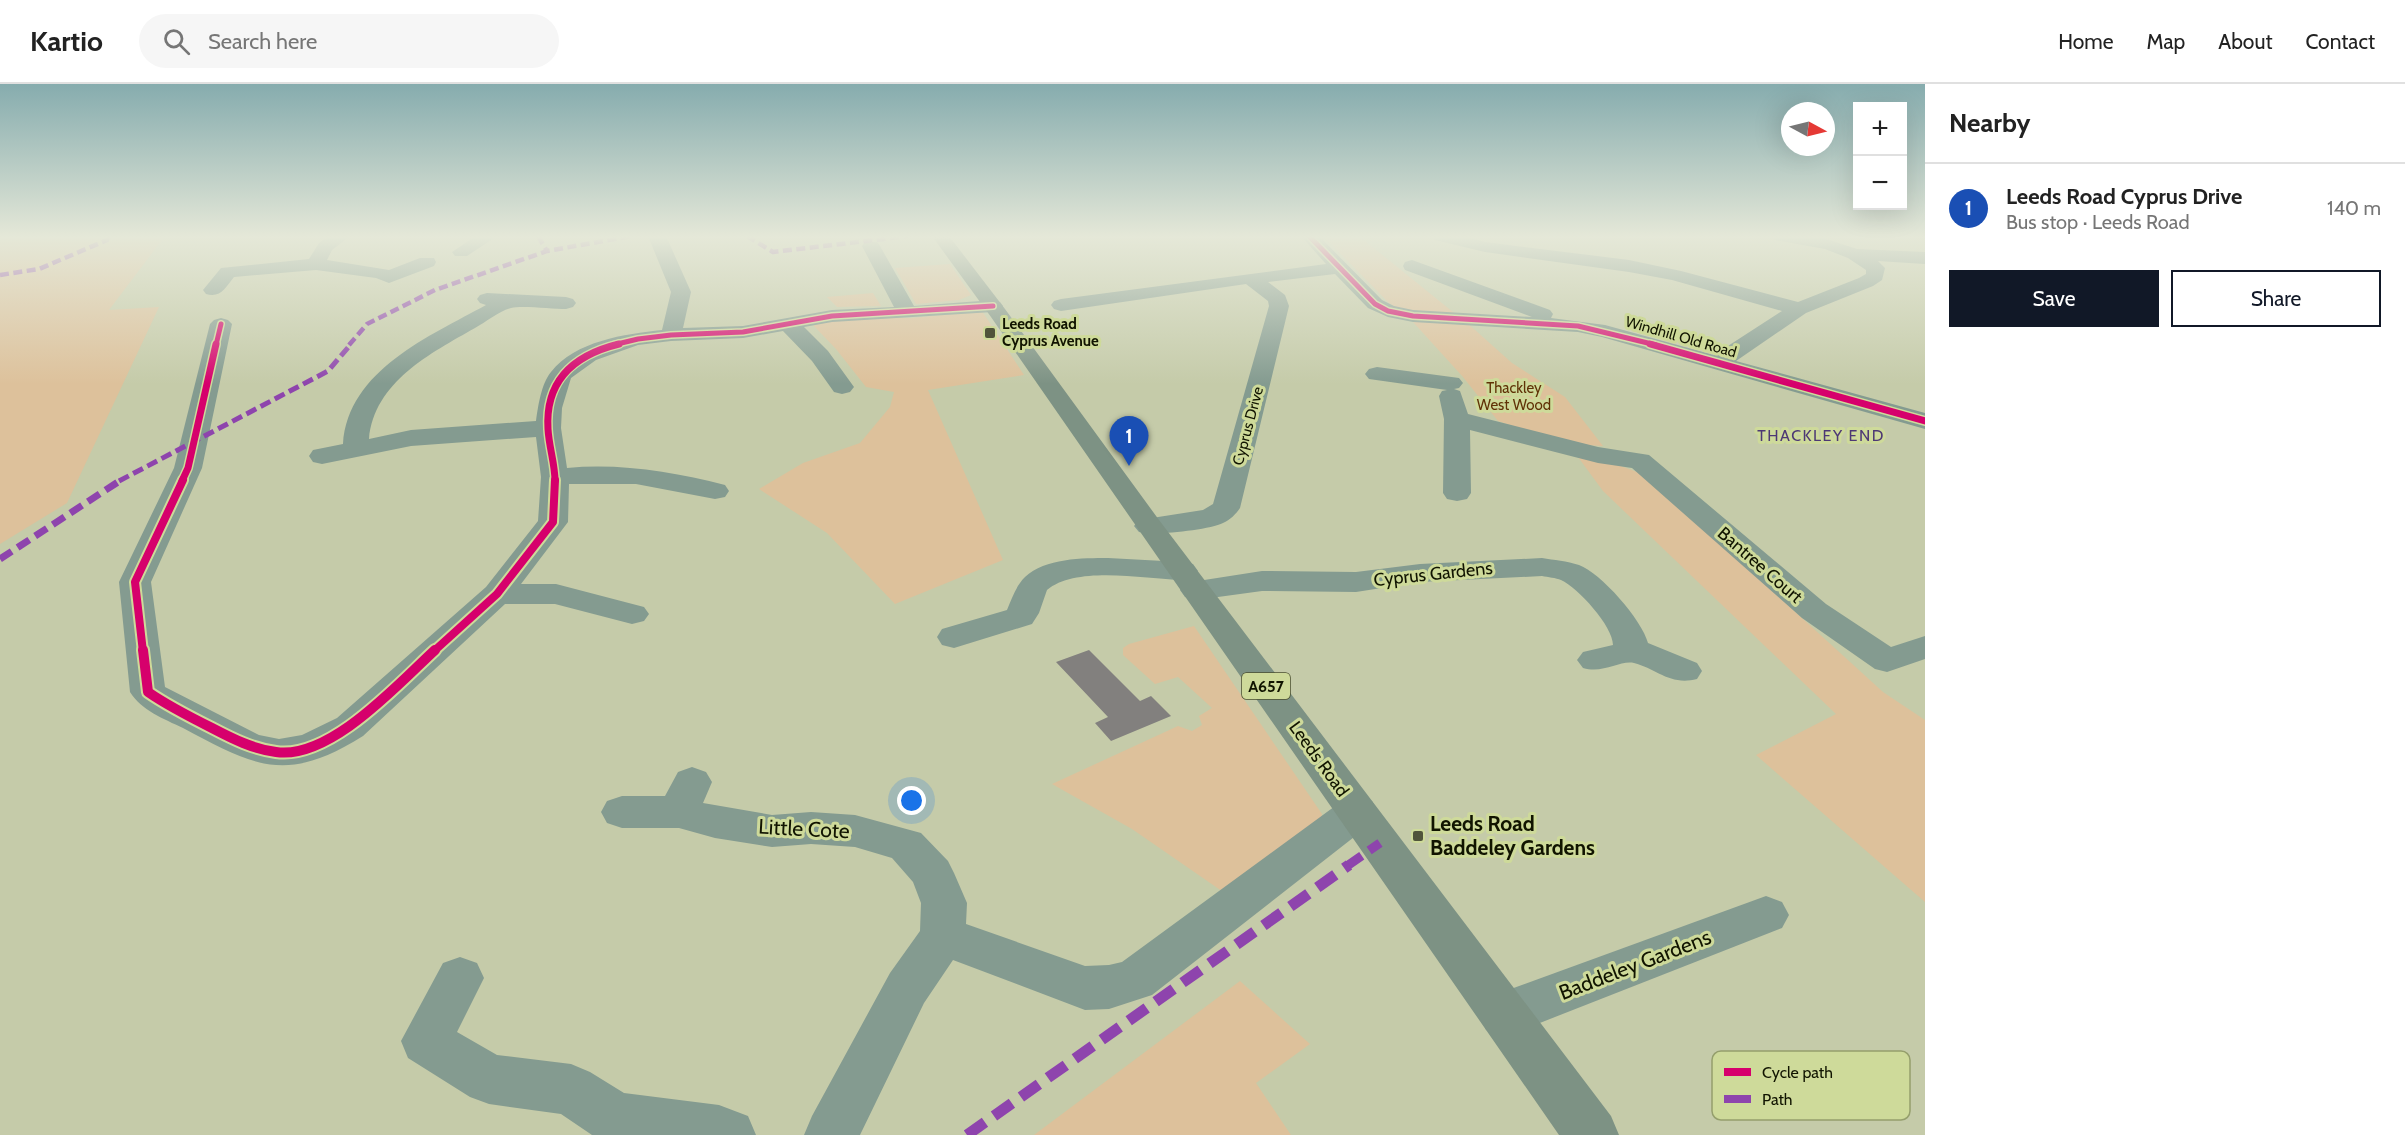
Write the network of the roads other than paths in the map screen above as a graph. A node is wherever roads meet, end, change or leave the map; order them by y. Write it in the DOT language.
graph roads {
  1 [pos="217,285"];
  2 [pos="678,285"];
  3 [pos="892,285"];
  4 [pos="977,285"];
  5 [pos="1201,285"];
  6 [pos="1259,285"];
  7 [pos="1357,285"];
  8 [pos="1465,285"];
  9 [pos="1711,285"];
  10 [pos="1858,285"];
  11 [pos="213,290"];
  12 [pos="566,303"];
  13 [pos="1062,305"];
  14 [pos="993,306"];
  15 [pos="1799,309"];
  16 [pos="907,313"];
  17 [pos="787,323"];
  18 [pos="221,324"];
  19 [pos="1578,326"];
  20 [pos="671,335"];
  21 [pos="1716,363"];
  22 [pos="1377,374"];
  23 [pos="842,387"];
  24 [pos="1453,399"];
  25 [pos="1924,420"];
  26 [pos="548,428"];
  27 [pos="356,448"];
  28 [pos="1670,455"];
  29 [pos="322,456"];
  30 [pos="1640,461"];
  31 [pos="555,477"];
  32 [pos="715,490"];
  33 [pos="1457,493"];
  34 [pos="1149,526"];
  35 [pos="1189,580"];
  36 [pos="497,594"];
  37 [pos="632,614"];
  38 [pos="954,637"];
  39 [pos="1925,647"];
  40 [pos="1629,648"];
  41 [pos="1595,660"];
  42 [pos="1684,671"];
  43 [pos="622,812"];
  44 [pos="1358,812"];
  45 [pos="1766,915"];
  46 [pos="943,936"];
  47 [pos="460,978"];
  48 [pos="1504,1014"];
  49 [pos="729,1135"];
  50 [pos="831,1135"];
  51 [pos="1592,1135"];
  1 -- 11 [label="street"];
  2 -- 20 [label="street"];
  3 -- 16 [label="street"];
  4 -- 14 [label="main road, Leeds Road / A657"];
  5 -- 13 [label="street"];
  6 -- 34 [label="street, Cyprus Drive"];
  7 -- 19 [label="street, Windhill Old Road"];
  8 -- 19 [label="street"];
  9 -- 15 [label="street"];
  10 -- 15 [label="street"];
  12 -- 27 [label="street"];
  14 -- 16 [label="street"];
  14 -- 34 [label="main road, Leeds Road / A657"];
  15 -- 21 [label="street"];
  16 -- 17 [label="street"];
  17 -- 20 [label="street"];
  17 -- 23 [label="street"];
  18 -- 36 [label="street"];
  19 -- 21 [label="street, Windhill Old Road"];
  20 -- 26 [label="street"];
  21 -- 25 [label="street, Windhill Old Road"];
  22 -- 24 [label="street"];
  24 -- 30 [label="street"];
  24 -- 33 [label="street"];
  26 -- 27 [label="street"];
  26 -- 31 [label="street"];
  27 -- 29 [label="street"];
  28 -- 30 [label="street"];
  30 -- 39 [label="street, Bantree Court"];
  31 -- 32 [label="street"];
  31 -- 36 [label="street"];
  34 -- 35 [label="main road, Leeds Road / A657"];
  35 -- 38 [label="street, Cyprus Gardens"];
  35 -- 40 [label="street, Cyprus Gardens"];
  35 -- 44 [label="main road, Leeds Road / A657"];
  36 -- 37 [label="street"];
  40 -- 41 [label="street"];
  40 -- 42 [label="street"];
  43 -- 46 [label="street, Little Cote"];
  44 -- 46 [label="street"];
  44 -- 48 [label="main road, Leeds Road / A657"];
  45 -- 48 [label="street, Baddeley Gardens"];
  46 -- 50 [label="street"];
  47 -- 49 [label="street"];
  48 -- 51 [label="main road, Leeds Road / A657"];
}
